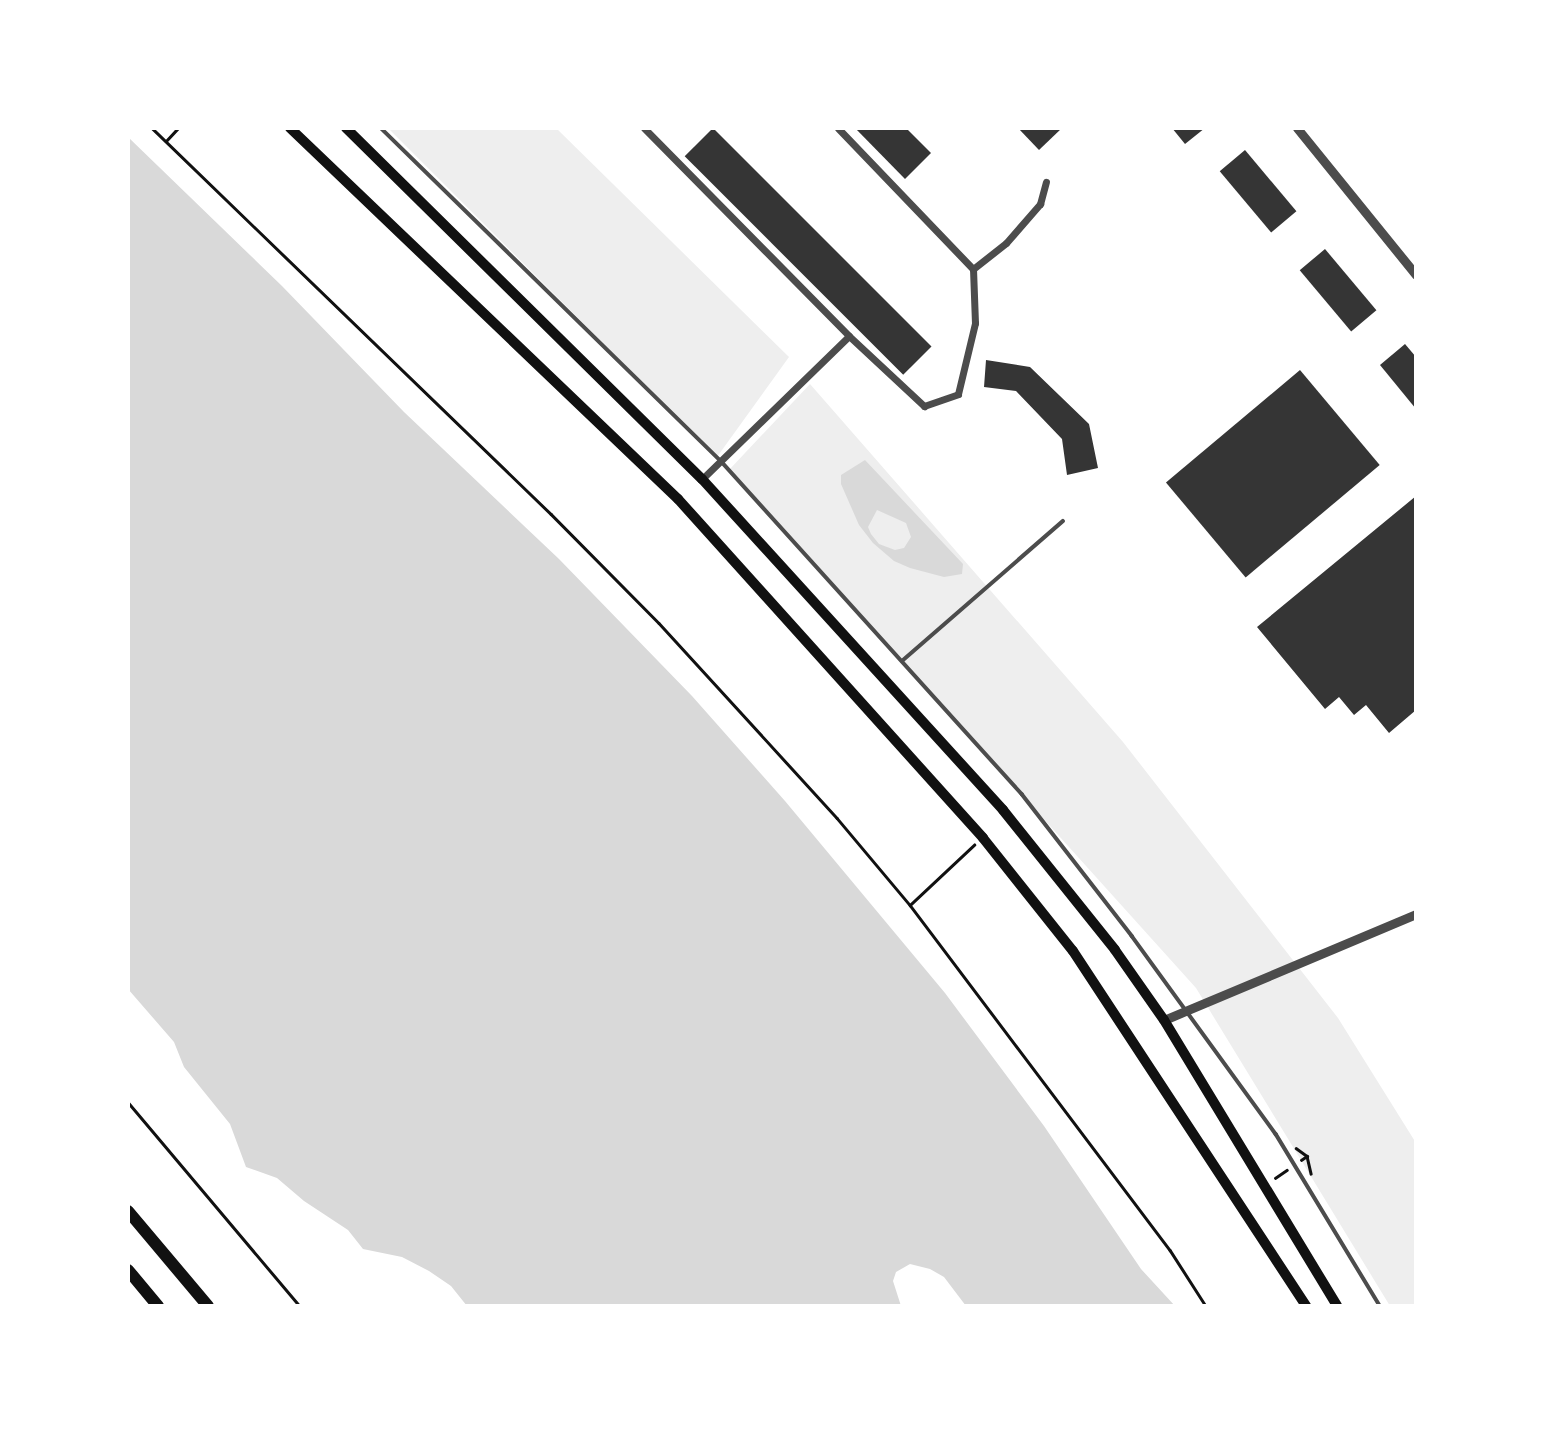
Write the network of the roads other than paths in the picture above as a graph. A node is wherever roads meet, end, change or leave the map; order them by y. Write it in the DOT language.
graph roads {
  1 [pos="290,128"];
  2 [pos="346,128"];
  3 [pos="382,128"];
  4 [pos="644,128"];
  5 [pos="838,128"];
  6 [pos="1297,128"];
  7 [pos="1046,182"];
  8 [pos="974,269"];
  9 [pos="1416,275"];
  10 [pos="849,336"];
  11 [pos="719,460"];
  12 [pos="702,479"];
  13 [pos="1063,521"];
  14 [pos="902,661"];
  15 [pos="1416,914"];
  16 [pos="1185,1011"];
  17 [pos="1164,1020"];
  18 [pos="128,1211"];
  19 [pos="128,1270"];
  20 [pos="159,1306"];
  21 [pos="208,1306"];
  22 [pos="1306,1306"];
  23 [pos="1338,1306"];
  24 [pos="1380,1306"];
  1 -- 22 [label="main road"];
  2 -- 12 [label="main road"];
  3 -- 11 [label="lane"];
  4 -- 10 [label="street"];
  5 -- 8 [label="street"];
  6 -- 9 [label="street"];
  7 -- 8 [label="street"];
  8 -- 10 [label="street"];
  10 -- 11 [label="street"];
  11 -- 12 [label="street"];
  11 -- 14 [label="lane"];
  12 -- 17 [label="main road"];
  13 -- 14 [label="lane"];
  14 -- 16 [label="lane"];
  15 -- 16 [label="street"];
  16 -- 17 [label="street"];
  16 -- 24 [label="lane"];
  17 -- 23 [label="main road"];
  18 -- 21 [label="highway"];
  19 -- 20 [label="highway"];
}
